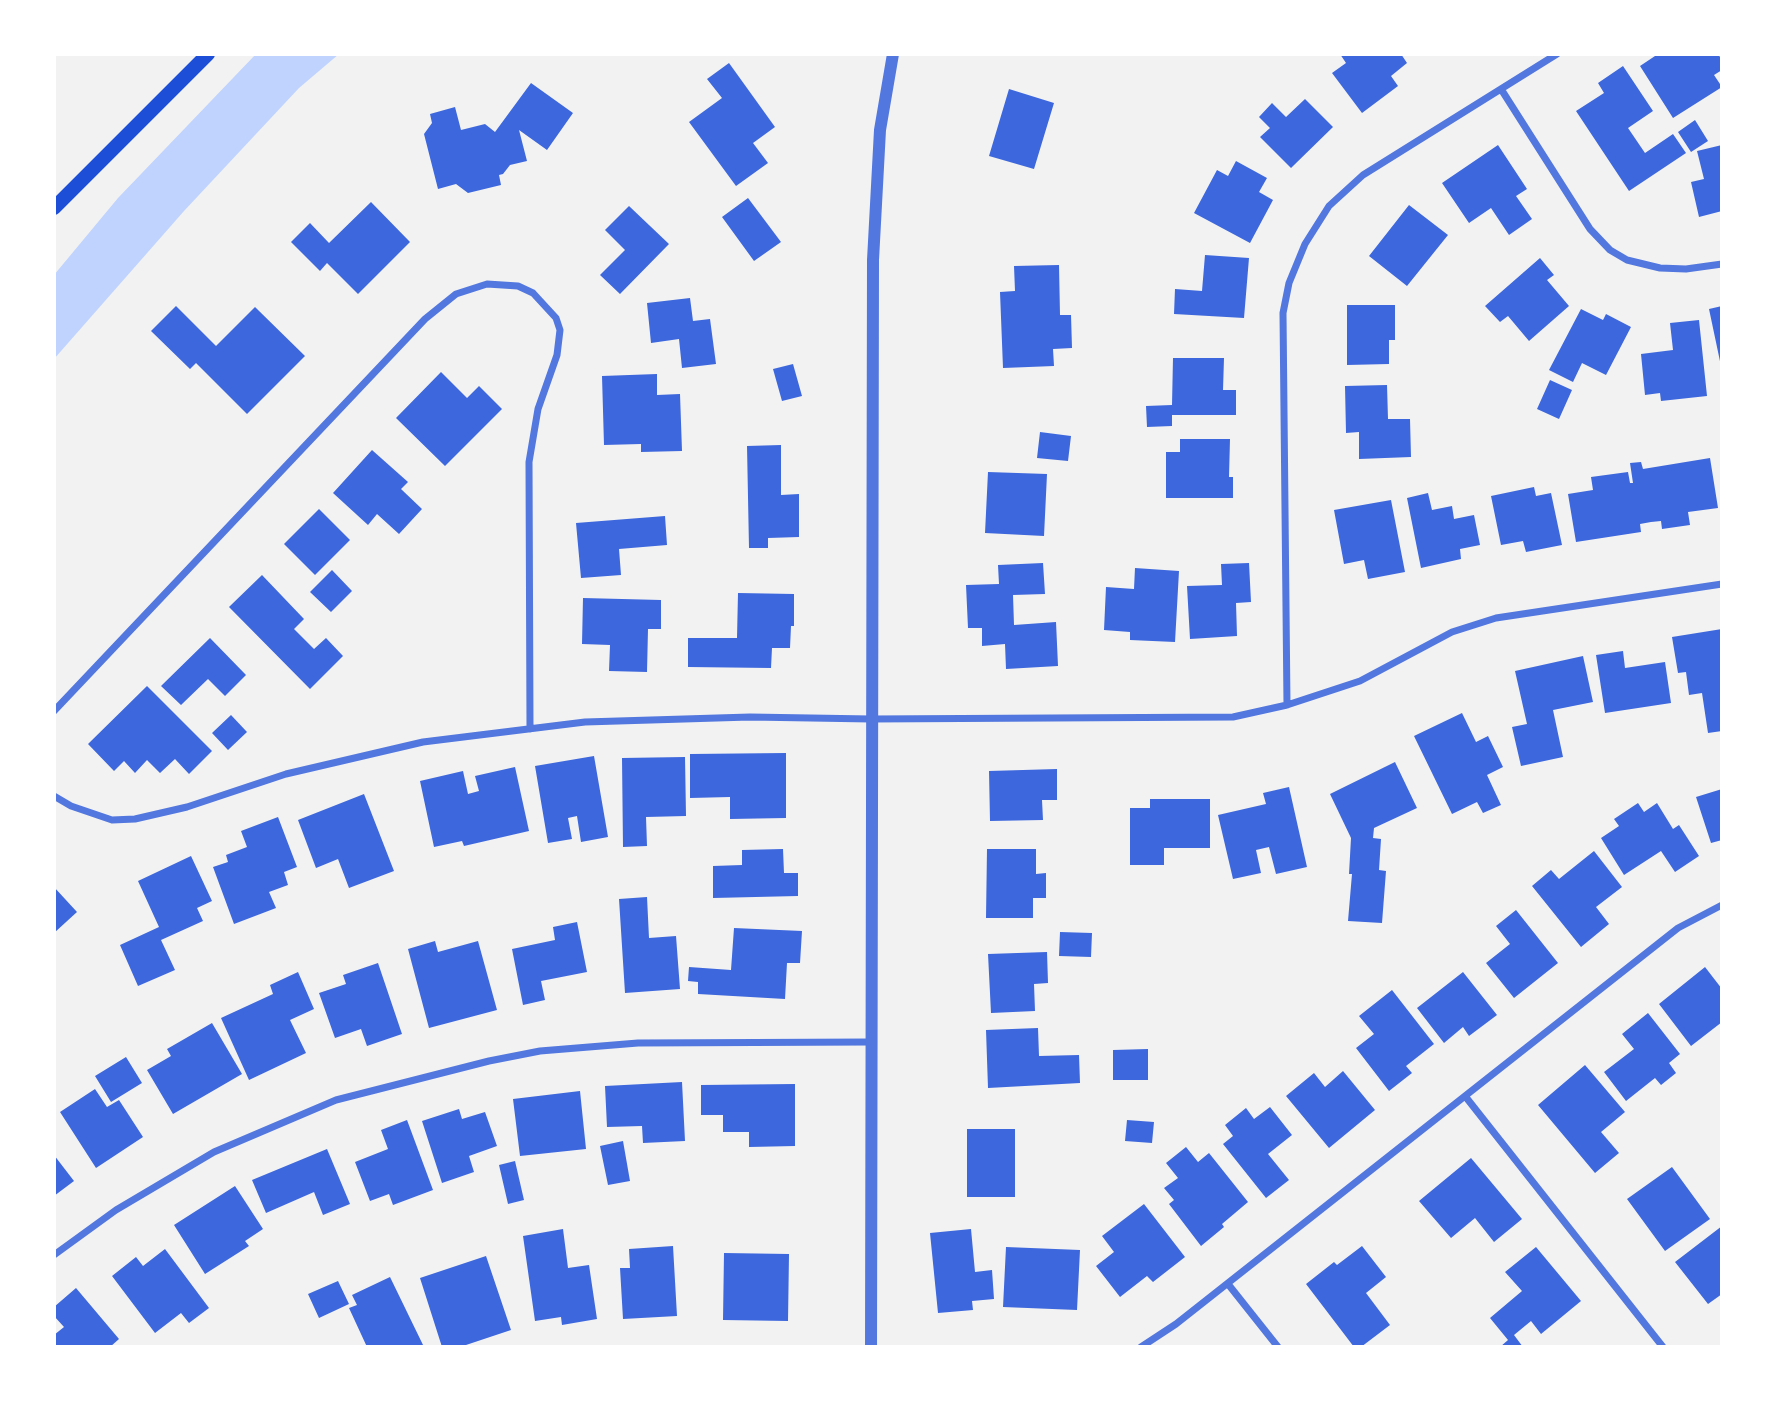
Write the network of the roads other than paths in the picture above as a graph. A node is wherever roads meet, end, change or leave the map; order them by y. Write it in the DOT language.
graph roads {
  1 [pos="208,54"];
  2 [pos="892,54"];
  3 [pos="1557,54"];
  4 [pos="1501,89"];
  5 [pos="54,208"];
  6 [pos="1722,264"];
  7 [pos="1722,584"];
  8 [pos="1287,705"];
  9 [pos="54,711"];
  10 [pos="870,719"];
  11 [pos="530,729"];
  12 [pos="54,796"];
  13 [pos="1722,905"];
  14 [pos="870,1042"];
  15 [pos="1465,1096"];
  16 [pos="54,1255"];
  17 [pos="1227,1284"];
  18 [pos="871,1347"];
  19 [pos="1141,1347"];
  20 [pos="1278,1347"];
  21 [pos="1663,1347"];
  1 -- 5 [label="main road"];
  2 -- 10 [label="street"];
  3 -- 4 [label="street"];
  4 -- 6 [label="street"];
  4 -- 8 [label="street"];
  7 -- 8 [label="street"];
  8 -- 10 [label="street"];
  9 -- 11 [label="street"];
  10 -- 11 [label="street"];
  10 -- 14 [label="street"];
  11 -- 12 [label="street"];
  13 -- 15 [label="street"];
  14 -- 16 [label="street"];
  14 -- 18 [label="street"];
  15 -- 17 [label="street"];
  15 -- 21 [label="street"];
  17 -- 19 [label="street"];
  17 -- 20 [label="street"];
}
